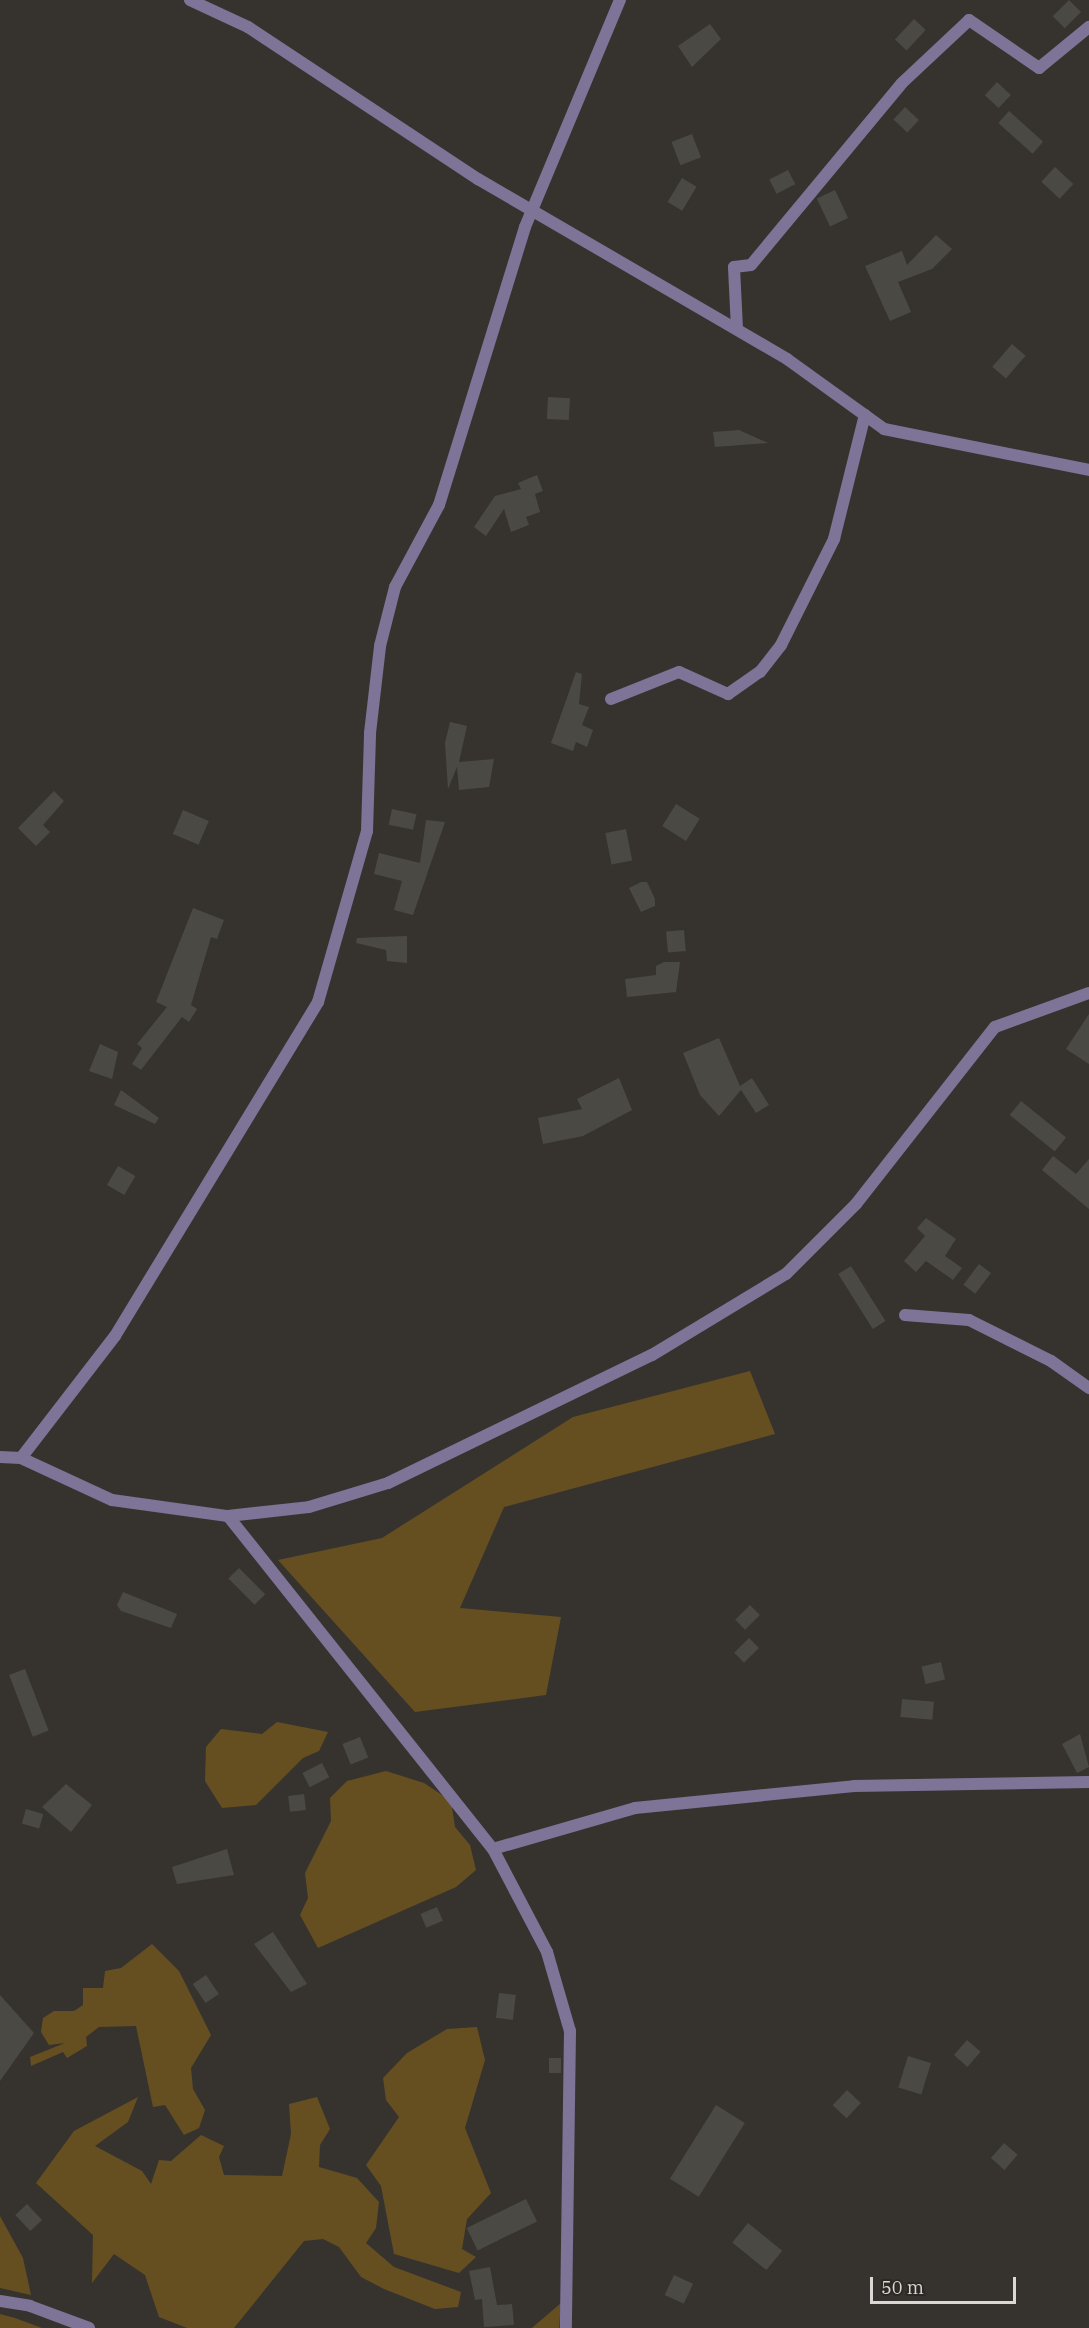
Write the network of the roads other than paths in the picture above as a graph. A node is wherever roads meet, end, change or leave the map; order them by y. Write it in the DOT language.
graph roads {
  1 [pos="190,0"];
  2 [pos="620,0"];
  3 [pos="1089,27"];
  4 [pos="534,209"];
  5 [pos="737,329"];
  6 [pos="865,415"];
  7 [pos="1089,470"];
  8 [pos="611,699"];
  9 [pos="1089,993"];
  10 [pos="905,1314"];
  11 [pos="1089,1388"];
  12 [pos="0,1457"];
  13 [pos="21,1458"];
  14 [pos="228,1516"];
  15 [pos="1089,1782"];
  16 [pos="493,1849"];
  17 [pos="0,2301"];
  18 [pos="89,2328"];
  19 [pos="566,2328"];
  1 -- 4 [label="street"];
  2 -- 4 [label="street"];
  3 -- 5 [label="street"];
  4 -- 5 [label="street"];
  4 -- 13 [label="street"];
  5 -- 6 [label="street"];
  6 -- 7 [label="street"];
  6 -- 8 [label="street"];
  9 -- 14 [label="street"];
  10 -- 11 [label="street"];
  12 -- 13 [label="street"];
  13 -- 14 [label="street"];
  14 -- 16 [label="street"];
  15 -- 16 [label="street"];
  16 -- 19 [label="street"];
  17 -- 18 [label="street"];
}
